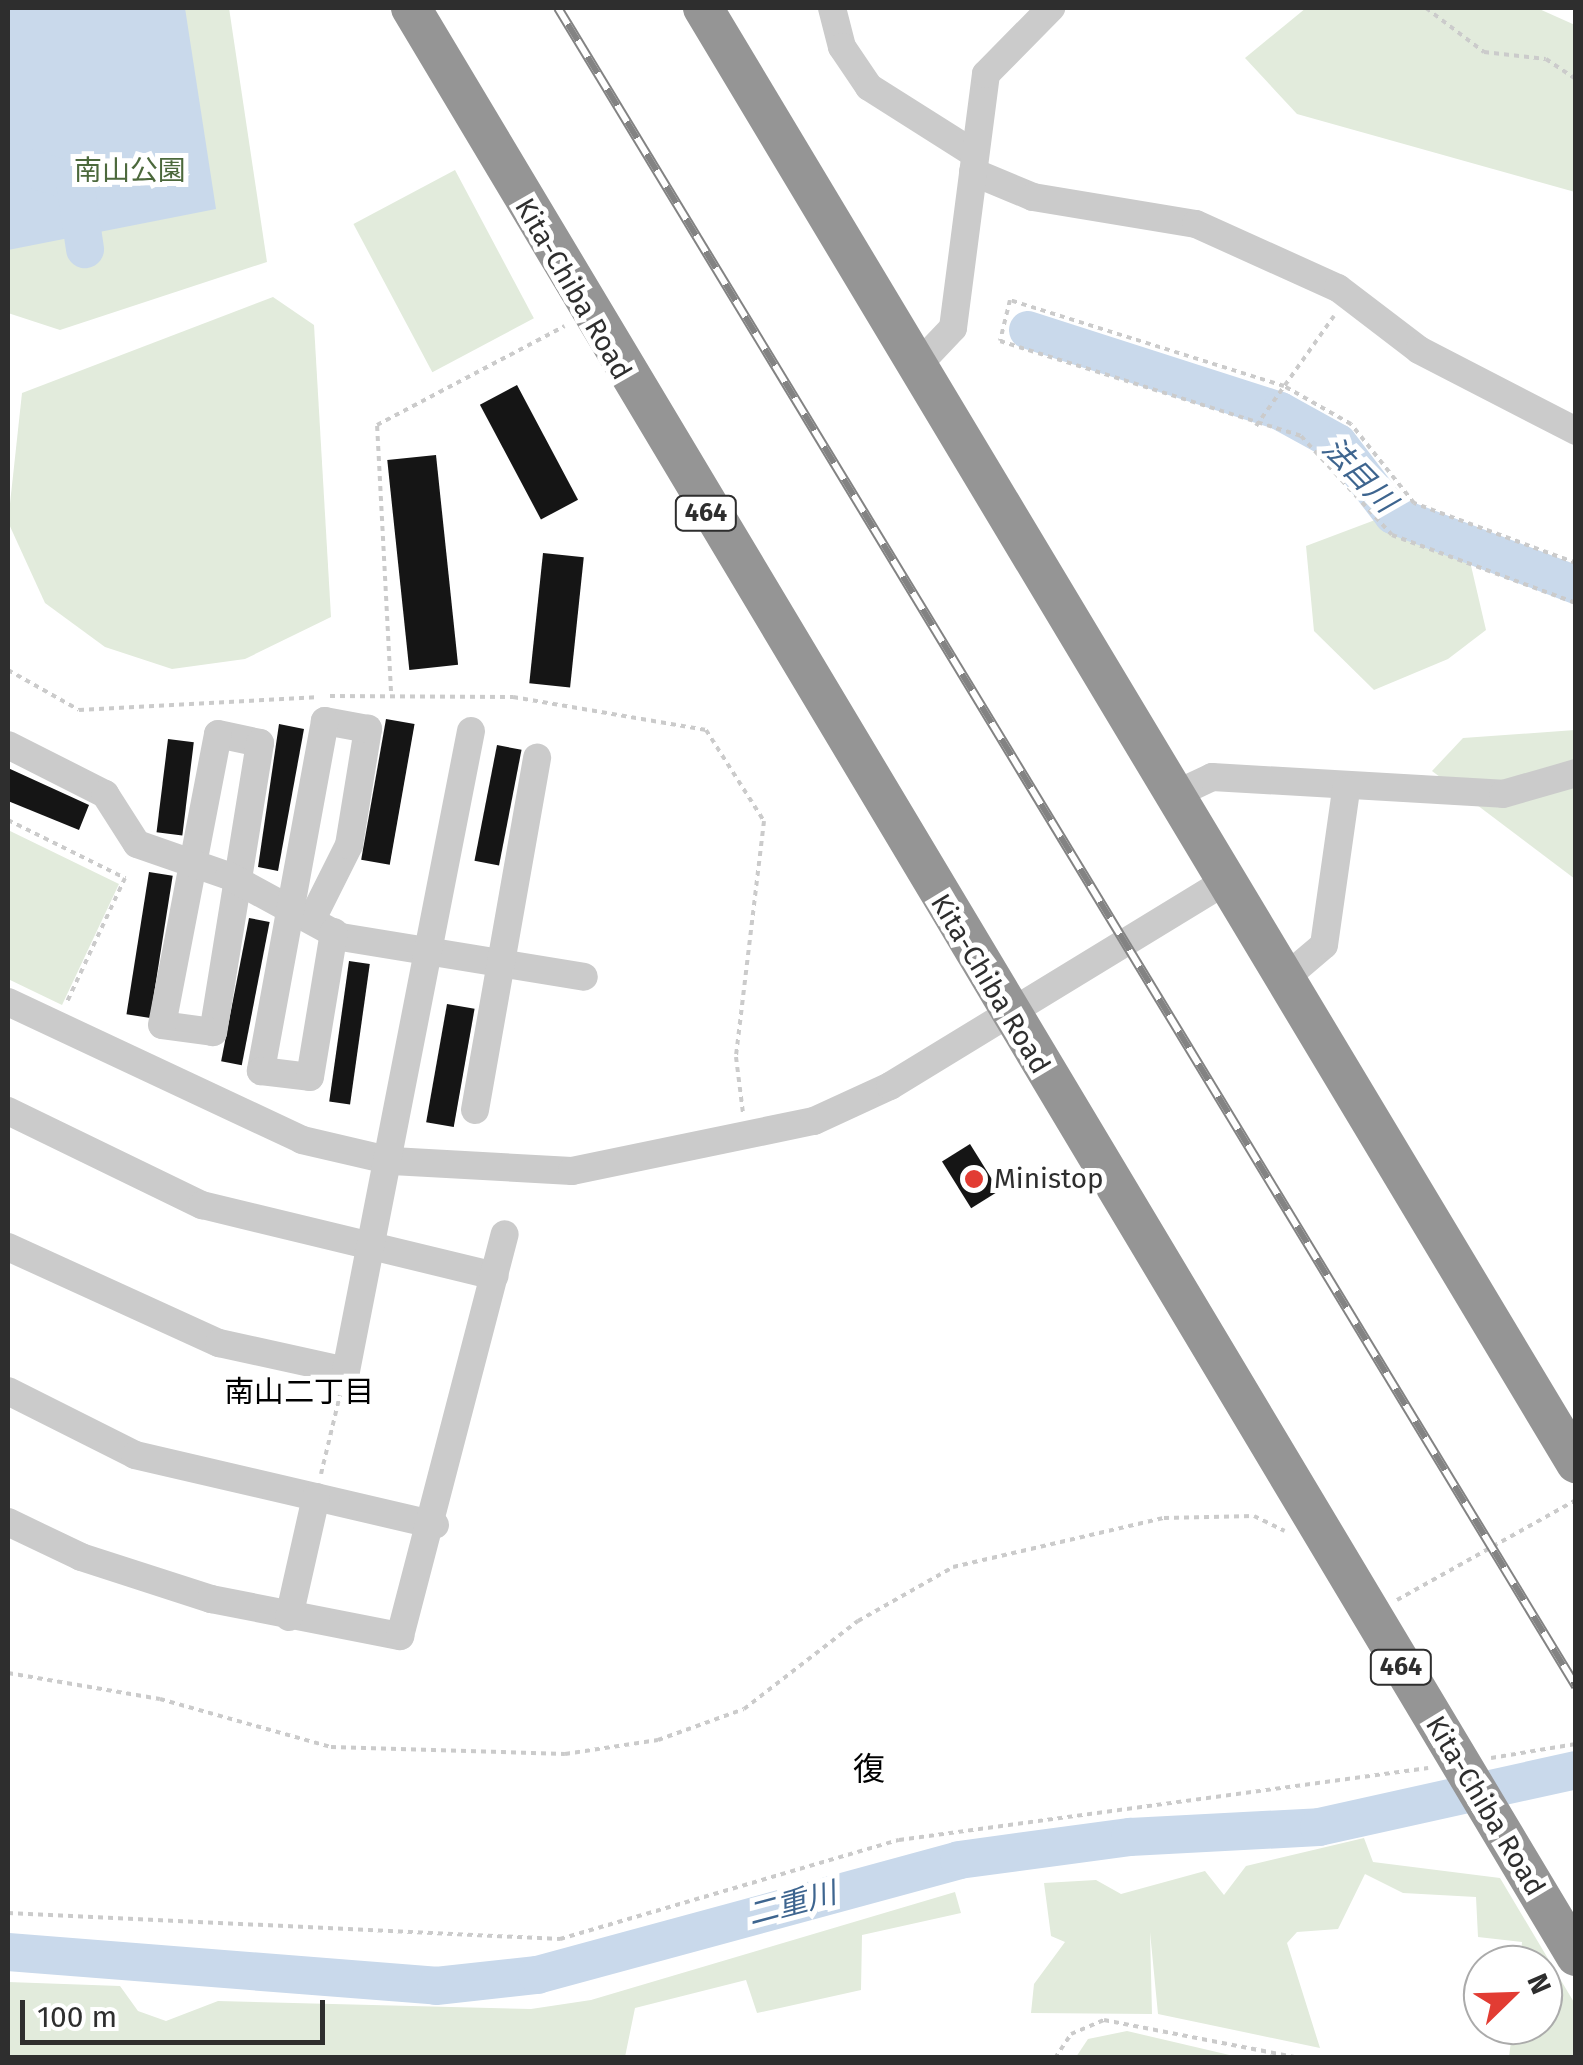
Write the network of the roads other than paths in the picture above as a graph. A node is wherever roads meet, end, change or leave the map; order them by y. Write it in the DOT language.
graph roads {
  1 [pos="411,8"];
  2 [pos="703,8"];
  3 [pos="832,8"];
  4 [pos="1051,8"];
  5 [pos="974,163"];
  6 [pos="915,368"];
  7 [pos="1576,430"];
  8 [pos="470,731"];
  9 [pos="8,745"];
  10 [pos="536,756"];
  11 [pos="1576,773"];
  12 [pos="1346,790"];
  13 [pos="1174,795"];
  14 [pos="196,861"];
  15 [pos="240,881"];
  16 [pos="1217,887"];
  17 [pos="312,919"];
  18 [pos="431,954"];
  19 [pos="502,964"];
  20 [pos="584,977"];
  21 [pos="1284,979"];
  22 [pos="8,1002"];
  23 [pos="1015,1011"];
  24 [pos="476,1110"];
  25 [pos="8,1111"];
  26 [pos="392,1161"];
  27 [pos="505,1234"];
  28 [pos="8,1247"];
  29 [pos="372,1254"];
  30 [pos="495,1276"];
  31 [pos="8,1391"];
  32 [pos="1576,1463"];
  33 [pos="316,1497"];
  34 [pos="8,1522"];
  35 [pos="436,1525"];
  36 [pos="289,1617"];
  37 [pos="1576,1956"];
  1 -- 23 [label="highway, Kita-Chiba Road / 464"];
  2 -- 6 [label="highway"];
  3 -- 5 [label="street"];
  4 -- 5 [label="street"];
  5 -- 6 [label="street"];
  5 -- 7 [label="street"];
  6 -- 13 [label="highway"];
  8 -- 18 [label="street"];
  9 -- 14 [label="street"];
  10 -- 19 [label="street"];
  11 -- 12 [label="street"];
  12 -- 13 [label="street"];
  12 -- 21 [label="street"];
  13 -- 16 [label="highway"];
  14 -- 15 [label="street"];
  14 -- 15 [label="street"];
  14 -- 15 [label="street"];
  15 -- 17 [label="street"];
  16 -- 21 [label="highway"];
  16 -- 23 [label="street"];
  17 -- 17 [label="street"];
  17 -- 17 [label="street"];
  17 -- 18 [label="street"];
  18 -- 19 [label="street"];
  18 -- 26 [label="street"];
  19 -- 20 [label="street"];
  19 -- 24 [label="street"];
  21 -- 32 [label="highway"];
  22 -- 26 [label="street"];
  23 -- 26 [label="street"];
  23 -- 37 [label="highway, Kita-Chiba Road / 464"];
  25 -- 29 [label="street"];
  26 -- 29 [label="street"];
  27 -- 30 [label="street"];
  28 -- 29 [label="street"];
  29 -- 30 [label="street"];
  30 -- 35 [label="street"];
  31 -- 33 [label="street"];
  33 -- 35 [label="street"];
  33 -- 36 [label="street"];
  34 -- 36 [label="street"];
  35 -- 36 [label="street"];
}
